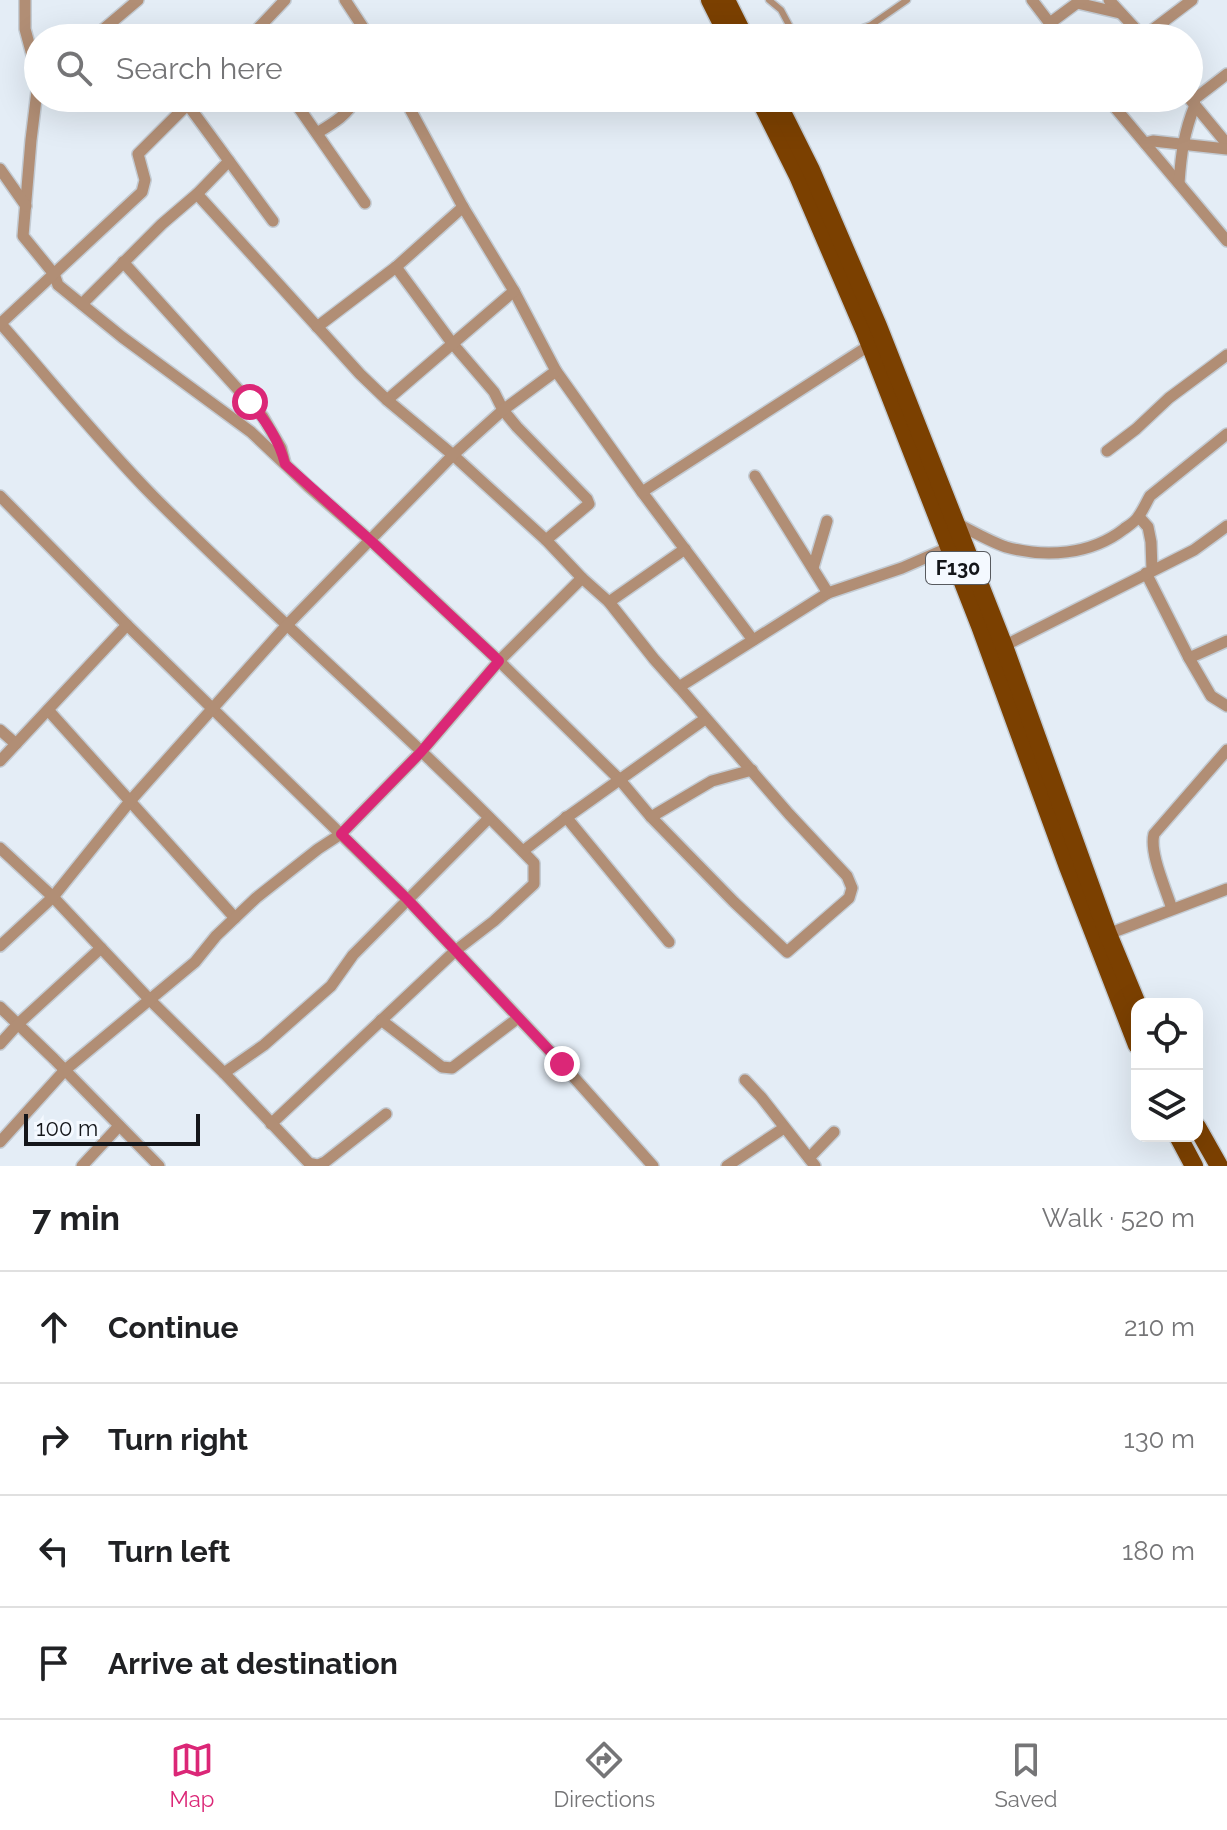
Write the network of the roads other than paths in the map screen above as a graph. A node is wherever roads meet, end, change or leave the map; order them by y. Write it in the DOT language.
graph roads {
  1 [pos="25,0"];
  2 [pos="138,0"];
  3 [pos="285,0"];
  4 [pos="345,0"];
  5 [pos="710,0"];
  6 [pos="726,0"];
  7 [pos="769,0"];
  8 [pos="907,0"];
  9 [pos="1032,0"];
  10 [pos="1109,0"];
  11 [pos="1192,0"];
  12 [pos="1079,2"];
  13 [pos="1121,13"];
  14 [pos="1050,23"];
  15 [pos="25,24"];
  16 [pos="110,24"];
  17 [pos="262,24"];
  18 [pos="361,24"];
  19 [pos="722,24"];
  20 [pos="738,24"];
  21 [pos="788,24"];
  22 [pos="872,24"];
  23 [pos="1131,24"];
  24 [pos="1161,24"];
  25 [pos="1227,74"];
  26 [pos="1203,93"];
  27 [pos="35,112"];
  28 [pos="180,112"];
  29 [pos="198,112"];
  30 [pos="302,112"];
  31 [pos="346,112"];
  32 [pos="412,112"];
  33 [pos="777,112"];
  34 [pos="780,112"];
  35 [pos="1119,112"];
  36 [pos="1189,112"];
  37 [pos="1201,112"];
  38 [pos="317,133"];
  39 [pos="1145,143"];
  40 [pos="1182,145"];
  41 [pos="1227,146"];
  42 [pos="229,161"];
  43 [pos="0,169"];
  44 [pos="1179,183"];
  45 [pos="197,194"];
  46 [pos="365,203"];
  47 [pos="26,206"];
  48 [pos="463,207"];
  49 [pos="273,221"];
  50 [pos="1227,241"];
  51 [pos="123,262"];
  52 [pos="396,267"];
  53 [pos="54,274"];
  54 [pos="514,291"];
  55 [pos="82,304"];
  56 [pos="0,323"];
  57 [pos="317,327"];
  58 [pos="452,343"];
  59 [pos="870,345"];
  60 [pos="1227,355"];
  61 [pos="556,371"];
  62 [pos="387,400"];
  63 [pos="900,402"];
  64 [pos="503,410"];
  65 [pos="1227,434"];
  66 [pos="1107,451"];
  67 [pos="453,455"];
  68 [pos="285,464"];
  69 [pos="755,476"];
  70 [pos="642,492"];
  71 [pos="0,496"];
  72 [pos="1139,517"];
  73 [pos="827,521"];
  74 [pos="956,523"];
  75 [pos="1227,526"];
  76 [pos="546,540"];
  77 [pos="371,541"];
  78 [pos="950,547"];
  79 [pos="685,549"];
  80 [pos="813,568"];
  81 [pos="1149,571"];
  82 [pos="582,578"];
  83 [pos="828,593"];
  84 [pos="609,602"];
  85 [pos="127,625"];
  86 [pos="287,625"];
  87 [pos="753,640"];
  88 [pos="1227,641"];
  89 [pos="1004,646"];
  90 [pos="1189,658"];
  91 [pos="499,661"];
  92 [pos="679,687"];
  93 [pos="1227,706"];
  94 [pos="213,709"];
  95 [pos="48,710"];
  96 [pos="705,719"];
  97 [pos="0,730"];
  98 [pos="16,744"];
  99 [pos="1227,750"];
  100 [pos="421,752"];
  101 [pos="0,761"];
  102 [pos="752,770"];
  103 [pos="620,780"];
  104 [pos="131,800"];
  105 [pos="566,817"];
  106 [pos="651,817"];
  107 [pos="489,818"];
  108 [pos="341,834"];
  109 [pos="0,848"];
  110 [pos="523,851"];
  111 [pos="1227,889"];
  112 [pos="53,897"];
  113 [pos="407,899"];
  114 [pos="1172,909"];
  115 [pos="235,918"];
  116 [pos="1108,934"];
  117 [pos="669,942"];
  118 [pos="0,946"];
  119 [pos="101,948"];
  120 [pos="455,951"];
  121 [pos="1135,998"];
  122 [pos="150,1000"];
  123 [pos="0,1007"];
  124 [pos="518,1018"];
  125 [pos="381,1020"];
  126 [pos="18,1024"];
  127 [pos="1131,1030"];
  128 [pos="0,1044"];
  129 [pos="65,1070"];
  130 [pos="224,1073"];
  131 [pos="745,1080"];
  132 [pos="386,1114"];
  133 [pos="271,1124"];
  134 [pos="119,1126"];
  135 [pos="784,1128"];
  136 [pos="834,1132"];
  137 [pos="1203,1138"];
  138 [pos="0,1142"];
  139 [pos="1181,1142"];
  140 [pos="812,1162"];
  141 [pos="82,1166"];
  142 [pos="159,1166"];
  143 [pos="653,1166"];
  144 [pos="727,1166"];
  145 [pos="1194,1166"];
  146 [pos="1219,1166"];
  1 -- 15 [label="street"];
  2 -- 16 [label="street"];
  3 -- 17 [label="street"];
  4 -- 18 [label="street"];
  5 -- 19 [label="main road"];
  6 -- 20 [label="main road"];
  7 -- 21 [label="lane"];
  8 -- 22 [label="lane"];
  9 -- 14 [label="street"];
  10 -- 13 [label="street"];
  11 -- 24 [label="street"];
  12 -- 13 [label="street"];
  12 -- 14 [label="street"];
  13 -- 23 [label="street"];
  25 -- 26 [label="street"];
  27 -- 47 [label="street"];
  28 -- 53 [label="street"];
  29 -- 42 [label="street"];
  30 -- 38 [label="street"];
  31 -- 38 [label="street"];
  32 -- 48 [label="street"];
  33 -- 59 [label="main road, F130"];
  34 -- 63 [label="main road, F130"];
  35 -- 39 [label="street"];
  36 -- 40 [label="street"];
  37 -- 41 [label="street"];
  38 -- 46 [label="street"];
  39 -- 40 [label="street"];
  39 -- 44 [label="street"];
  40 -- 41 [label="street"];
  40 -- 44 [label="street"];
  42 -- 45 [label="street"];
  42 -- 49 [label="street"];
  43 -- 47 [label="street"];
  44 -- 50 [label="street"];
  45 -- 51 [label="street"];
  45 -- 57 [label="street"];
  47 -- 53 [label="street"];
  48 -- 52 [label="street"];
  48 -- 54 [label="street"];
  51 -- 55 [label="street"];
  51 -- 68 [label="street"];
  52 -- 57 [label="street"];
  52 -- 58 [label="street"];
  53 -- 55 [label="street"];
  53 -- 56 [label="street"];
  54 -- 58 [label="street"];
  54 -- 61 [label="street"];
  55 -- 68 [label="street"];
  56 -- 86 [label="street"];
  57 -- 62 [label="street"];
  58 -- 62 [label="street"];
  58 -- 64 [label="street"];
  59 -- 63 [label="main road, F130"];
  59 -- 70 [label="street"];
  60 -- 66 [label="street"];
  61 -- 64 [label="street"];
  61 -- 70 [label="street"];
  62 -- 67 [label="street"];
  63 -- 74 [label="main road, F130"];
  63 -- 78 [label="main road, F130"];
  64 -- 67 [label="street"];
  64 -- 76 [label="street"];
  65 -- 72 [label="street"];
  67 -- 76 [label="street"];
  67 -- 77 [label="street"];
  68 -- 77 [label="street"];
  69 -- 80 [label="street"];
  70 -- 79 [label="street"];
  71 -- 85 [label="street"];
  72 -- 74 [label="street"];
  72 -- 81 [label="street"];
  73 -- 80 [label="street"];
  74 -- 89 [label="main road, F130"];
  75 -- 81 [label="street"];
  76 -- 82 [label="street"];
  77 -- 86 [label="street"];
  77 -- 91 [label="street"];
  78 -- 83 [label="street"];
  78 -- 127 [label="main road, F130"];
  79 -- 84 [label="street"];
  79 -- 87 [label="street"];
  80 -- 83 [label="street"];
  81 -- 89 [label="street"];
  81 -- 90 [label="street"];
  82 -- 84 [label="street"];
  82 -- 91 [label="street"];
  83 -- 87 [label="street"];
  84 -- 92 [label="street"];
  85 -- 94 [label="street"];
  85 -- 95 [label="street"];
  86 -- 94 [label="street"];
  86 -- 100 [label="street"];
  87 -- 92 [label="street"];
  88 -- 90 [label="street"];
  89 -- 116 [label="main road, F130"];
  90 -- 93 [label="street"];
  91 -- 100 [label="street"];
  91 -- 103 [label="street"];
  92 -- 96 [label="street"];
  94 -- 104 [label="street"];
  94 -- 108 [label="street"];
  95 -- 98 [label="street"];
  95 -- 104 [label="street"];
  96 -- 102 [label="street"];
  96 -- 103 [label="street"];
  97 -- 98 [label="street"];
  98 -- 101 [label="street"];
  99 -- 114 [label="street"];
  100 -- 107 [label="street"];
  100 -- 108 [label="street"];
  102 -- 106 [label="street"];
  102 -- 106 [label="street"];
  103 -- 105 [label="street"];
  103 -- 106 [label="street"];
  104 -- 112 [label="street"];
  104 -- 115 [label="street"];
  105 -- 110 [label="street"];
  105 -- 117 [label="street"];
  107 -- 110 [label="street"];
  107 -- 113 [label="street"];
  108 -- 113 [label="street"];
  108 -- 115 [label="street"];
  109 -- 112 [label="street"];
  110 -- 120 [label="street"];
  111 -- 114 [label="street"];
  112 -- 118 [label="street"];
  112 -- 119 [label="street"];
  113 -- 120 [label="street"];
  113 -- 130 [label="street"];
  114 -- 116 [label="street"];
  115 -- 122 [label="street"];
  116 -- 121 [label="main road, F130"];
  119 -- 122 [label="street"];
  119 -- 126 [label="street"];
  120 -- 124 [label="street"];
  120 -- 125 [label="street"];
  122 -- 129 [label="street"];
  122 -- 130 [label="street"];
  123 -- 126 [label="street"];
  124 -- 125 [label="street"];
  124 -- 143 [label="street"];
  125 -- 133 [label="street"];
  126 -- 128 [label="street"];
  126 -- 129 [label="street"];
  129 -- 134 [label="street"];
  129 -- 138 [label="street"];
  130 -- 133 [label="street"];
  131 -- 135 [label="street"];
  132 -- 133 [label="street"];
  134 -- 141 [label="street"];
  134 -- 142 [label="street"];
  135 -- 140 [label="street"];
  135 -- 144 [label="street"];
  136 -- 140 [label="street"];
  137 -- 146 [label="main road"];
  139 -- 145 [label="main road"];
}
